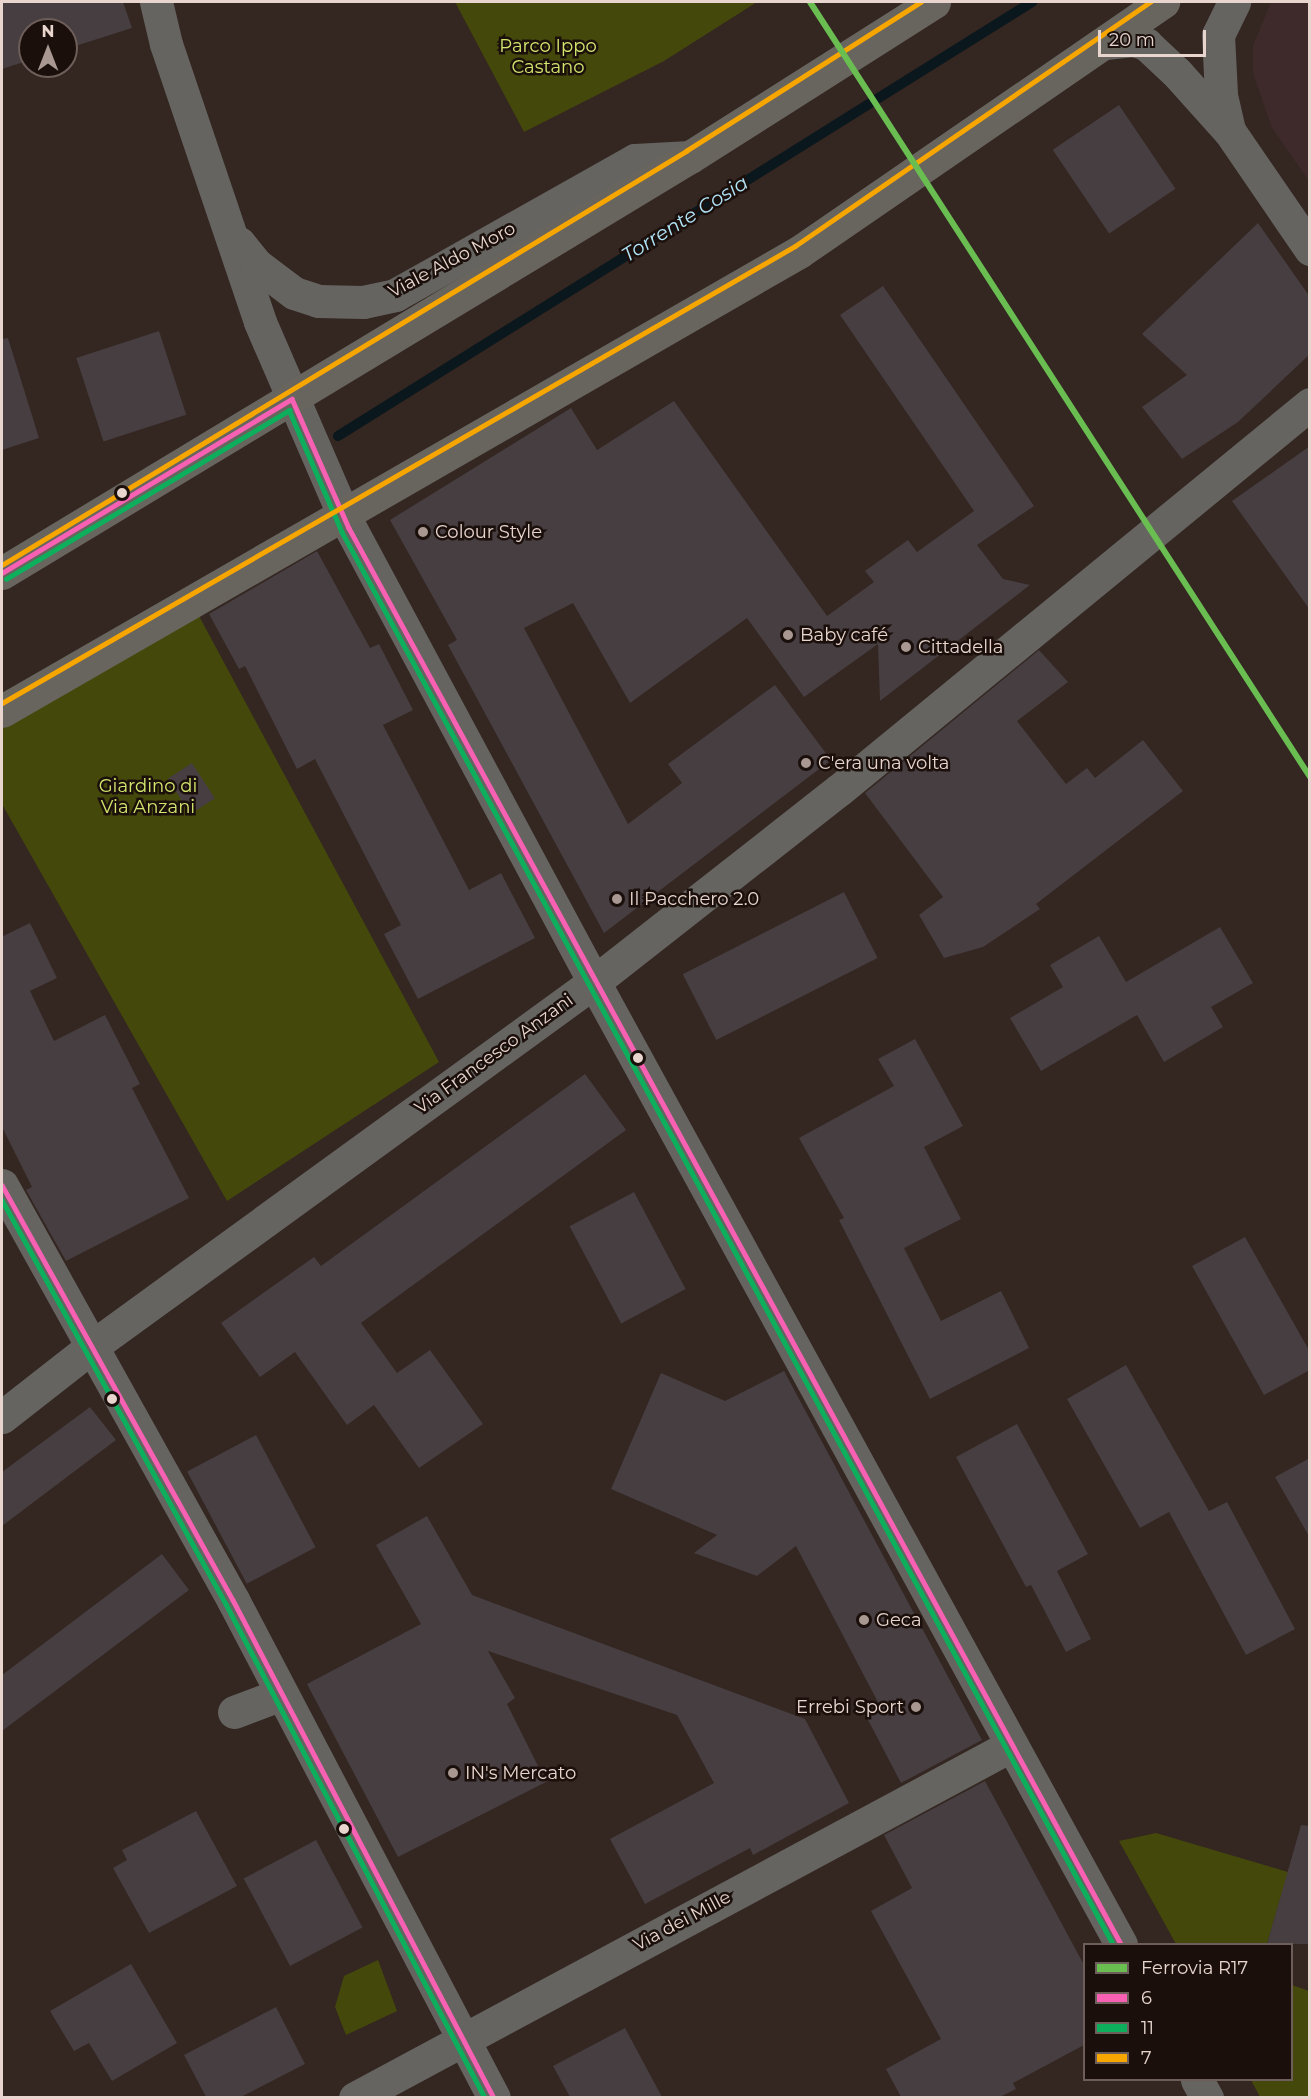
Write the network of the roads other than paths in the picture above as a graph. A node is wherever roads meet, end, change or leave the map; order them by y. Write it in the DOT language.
graph roads {
  1 [pos="156,2"];
  2 [pos="934,2"];
  3 [pos="1163,2"];
  4 [pos="1234,2"];
  5 [pos="1105,43"];
  6 [pos="1230,132"];
  7 [pos="690,157"];
  8 [pos="228,228"];
  9 [pos="1310,249"];
  10 [pos="1310,404"];
  11 [pos="298,412"];
  12 [pos="337,502"];
  13 [pos="2,573"];
  14 [pos="2,711"];
  15 [pos="594,982"];
  16 [pos="2,1185"];
  17 [pos="90,1348"];
  18 [pos="2,1417"];
  19 [pos="282,1694"];
  20 [pos="234,1712"];
  21 [pos="1010,1746"];
  22 [pos="1120,1943"];
  23 [pos="461,2039"];
  24 [pos="1198,2081"];
  25 [pos="356,2097"];
  26 [pos="494,2097"];
  27 [pos="1207,2097"];
  1 -- 8 [label="street, Viale Aldo Moro"];
  2 -- 7 [label="main road"];
  3 -- 5 [label="main road"];
  4 -- 6 [label="street"];
  5 -- 6 [label="street"];
  5 -- 12 [label="main road"];
  6 -- 9 [label="street"];
  7 -- 8 [label="street, Viale Aldo Moro"];
  7 -- 11 [label="main road"];
  8 -- 11 [label="street, Viale Aldo Moro"];
  10 -- 15 [label="street, Via Francesco Anzani"];
  11 -- 12 [label="street, Viale Aldo Moro"];
  11 -- 13 [label="main road"];
  12 -- 14 [label="main road"];
  12 -- 15 [label="street, Viale Aldo Moro"];
  15 -- 17 [label="street, Via Francesco Anzani"];
  15 -- 21 [label="street, Viale Aldo Moro"];
  16 -- 17 [label="street"];
  17 -- 18 [label="street, Via Francesco Anzani"];
  17 -- 19 [label="street"];
  19 -- 20 [label="street"];
  19 -- 23 [label="street"];
  21 -- 22 [label="street, Viale Aldo Moro"];
  21 -- 23 [label="street, Via dei Mille"];
  23 -- 25 [label="street, Via dei Mille"];
  23 -- 26 [label="street"];
  24 -- 27 [label="street"];
}
